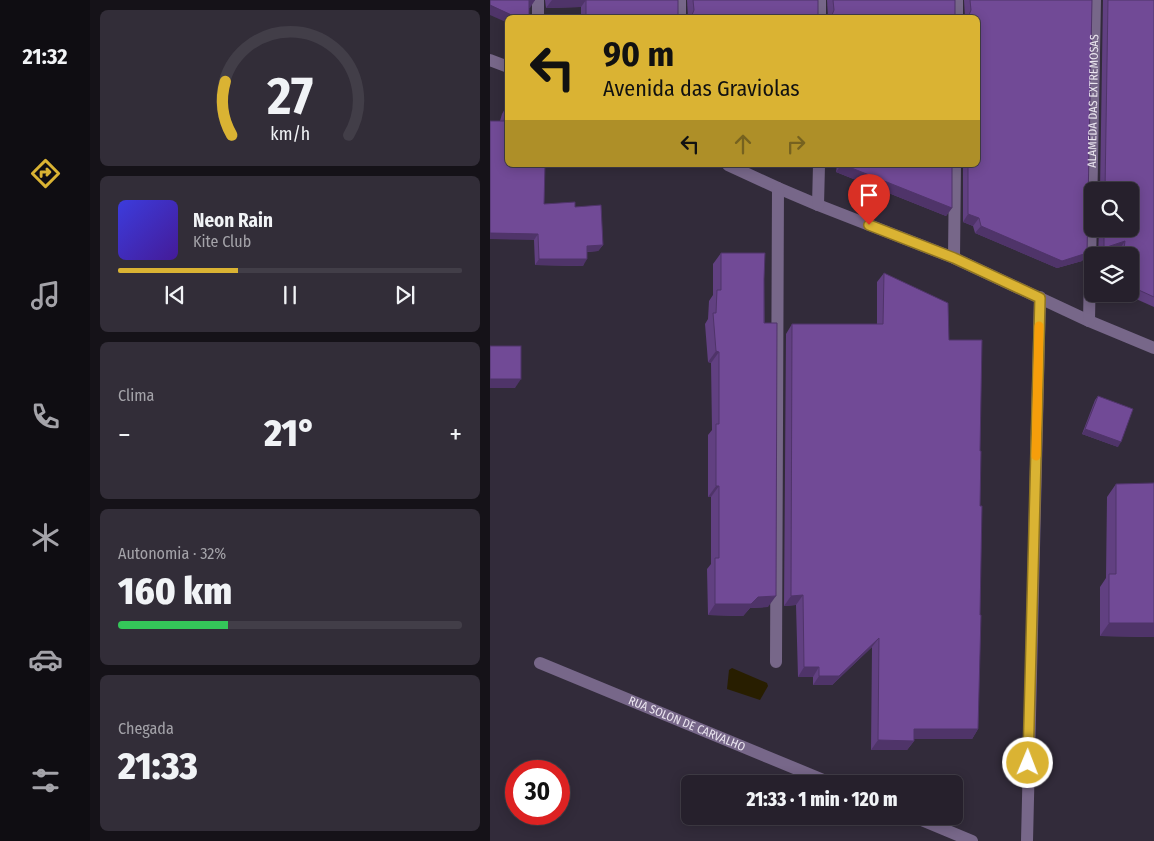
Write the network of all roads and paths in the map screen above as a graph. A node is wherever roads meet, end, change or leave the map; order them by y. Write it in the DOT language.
graph roads {
  1 [pos="538,0"];
  2 [pos="680,0"];
  3 [pos="820,0"];
  4 [pos="957,0"];
  5 [pos="1094,0"];
  6 [pos="538,15"];
  7 [pos="680,15"];
  8 [pos="820,15"];
  9 [pos="957,15"];
  10 [pos="490,60"];
  11 [pos="505,66"];
  12 [pos="732,167"];
  13 [pos="819,167"];
  14 [pos="955,167"];
  15 [pos="778,188"];
  16 [pos="818,205"];
  17 [pos="954,258"];
  18 [pos="1040,298"];
  19 [pos="1089,321"];
  20 [pos="1154,348"];
  21 [pos="776,662"];
  22 [pos="540,663"];
  23 [pos="811,775"];
  24 [pos="934,825"];
  25 [pos="972,841"];
  26 [pos="1026,841"];
  1 -- 6 [label="street"];
  2 -- 7 [label="street"];
  3 -- 8 [label="street"];
  4 -- 9 [label="street"];
  5 -- 19 [label="street, ALAMEDA DAS EXTREMOSAS"];
  10 -- 11 [label="street"];
  12 -- 15 [label="street"];
  13 -- 16 [label="street"];
  14 -- 17 [label="street"];
  15 -- 16 [label="street"];
  15 -- 21 [label="street"];
  16 -- 17 [label="street"];
  17 -- 18 [label="street"];
  18 -- 19 [label="street"];
  18 -- 26 [label="street"];
  19 -- 20 [label="street"];
  22 -- 23 [label="street, RUA SOLON DE CARVALHO"];
  24 -- 25 [label="street"];
}
